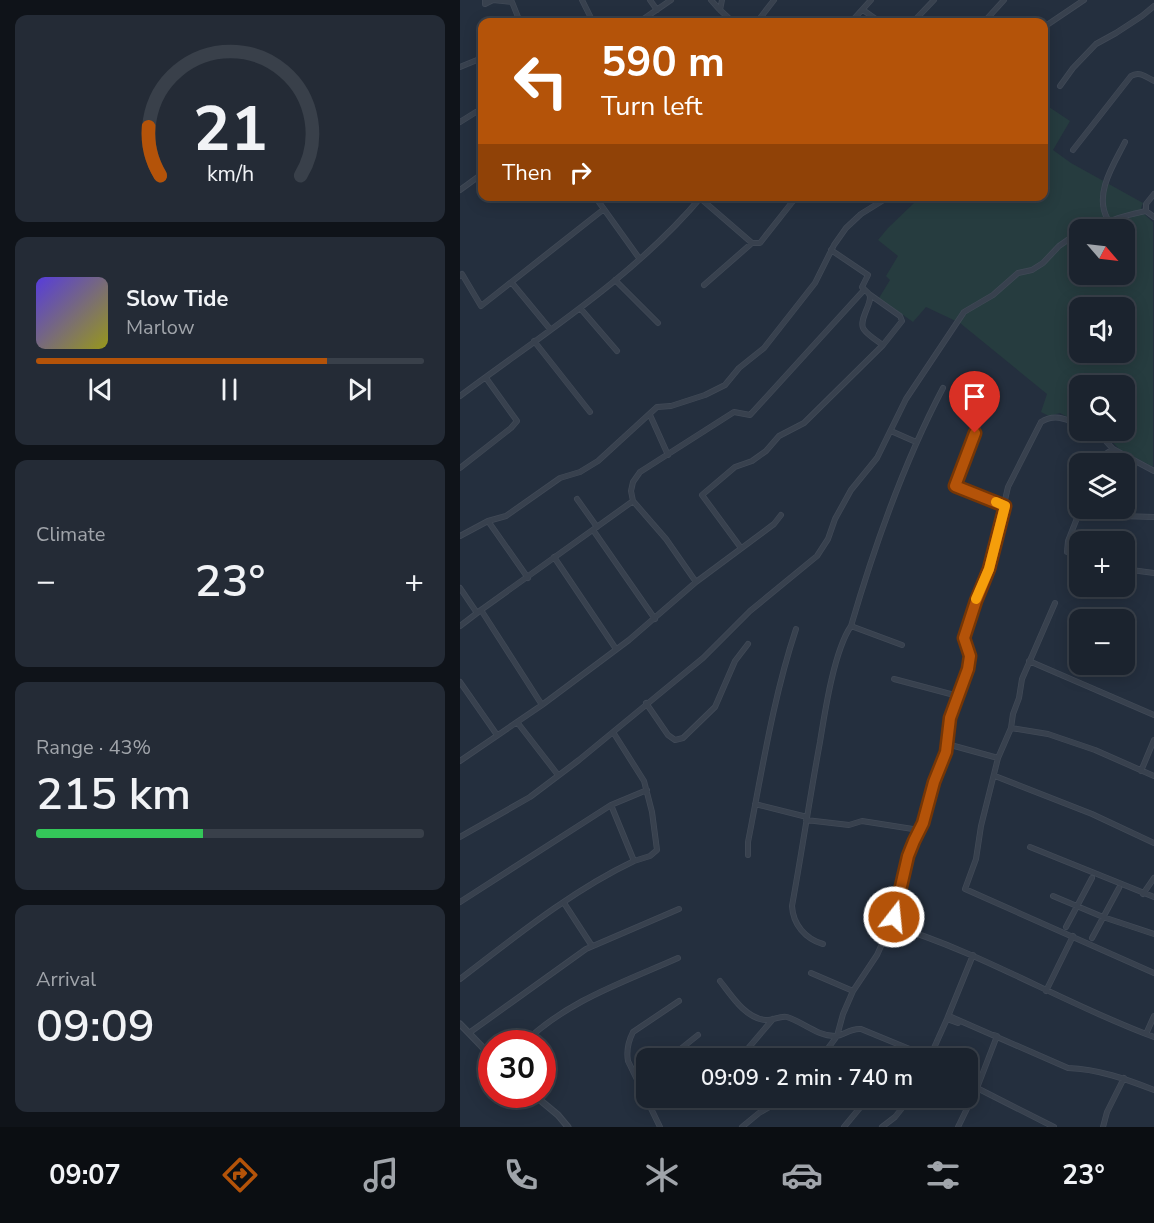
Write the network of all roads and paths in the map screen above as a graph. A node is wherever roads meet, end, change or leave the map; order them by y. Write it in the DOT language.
graph roads {
  1 [pos="485,0"];
  2 [pos="582,0"];
  3 [pos="650,0"];
  4 [pos="671,0"];
  5 [pos="711,0"];
  6 [pos="722,0"];
  7 [pos="774,0"];
  8 [pos="871,0"];
  9 [pos="934,0"];
  10 [pos="1004,0"];
  11 [pos="1084,0"];
  12 [pos="1153,6"];
  13 [pos="657,10"];
  14 [pos="720,10"];
  15 [pos="863,10"];
  16 [pos="518,18"];
  17 [pos="591,18"];
  18 [pos="645,18"];
  19 [pos="728,18"];
  20 [pos="760,18"];
  21 [pos="856,18"];
  22 [pos="874,18"];
  23 [pos="917,18"];
  24 [pos="988,18"];
  25 [pos="1048,24"];
  26 [pos="478,60"];
  27 [pos="460,67"];
  28 [pos="1153,81"];
  29 [pos="1060,86"];
  30 [pos="476,112"];
  31 [pos="460,122"];
  32 [pos="1125,142"];
  33 [pos="1073,150"];
  34 [pos="478,177"];
  35 [pos="460,190"];
  36 [pos="1153,194"];
  37 [pos="598,201"];
  38 [pos="697,201"];
  39 [pos="705,201"];
  40 [pos="794,201"];
  41 [pos="882,201"];
  42 [pos="604,209"];
  43 [pos="1146,211"];
  44 [pos="1153,217"];
  45 [pos="1107,219"];
  46 [pos="1119,219"];
  47 [pos="1069,239"];
  48 [pos="752,243"];
  49 [pos="831,250"];
  50 [pos="639,258"];
  51 [pos="460,276"];
  52 [pos="615,280"];
  53 [pos="512,283"];
  54 [pos="704,285"];
  55 [pos="864,290"];
  56 [pos="870,294"];
  57 [pos="580,308"];
  58 [pos="658,323"];
  59 [pos="550,329"];
  60 [pos="534,341"];
  61 [pos="883,345"];
  62 [pos="617,351"];
  63 [pos="486,378"];
  64 [pos="943,388"];
  65 [pos="461,392"];
  66 [pos="590,412"];
  67 [pos="650,415"];
  68 [pos="981,417"];
  69 [pos="1069,421"];
  70 [pos="891,431"];
  71 [pos="1106,441"];
  72 [pos="916,442"];
  73 [pos="1113,449"];
  74 [pos="1107,453"];
  75 [pos="668,455"];
  76 [pos="460,468"];
  77 [pos="1153,471"];
  78 [pos="577,499"];
  79 [pos="633,501"];
  80 [pos="1005,506"];
  81 [pos="781,515"];
  82 [pos="1135,516"];
  83 [pos="1153,517"];
  84 [pos="488,521"];
  85 [pos="595,529"];
  86 [pos="460,536"];
  87 [pos="1069,538"];
  88 [pos="741,548"];
  89 [pos="1069,553"];
  90 [pos="554,557"];
  91 [pos="1135,571"];
  92 [pos="1153,573"];
  93 [pos="528,578"];
  94 [pos="696,582"];
  95 [pos="460,588"];
  96 [pos="1055,603"];
  97 [pos="479,611"];
  98 [pos="655,619"];
  99 [pos="460,626"];
  100 [pos="851,626"];
  101 [pos="796,629"];
  102 [pos="748,644"];
  103 [pos="902,645"];
  104 [pos="616,649"];
  105 [pos="1029,661"];
  106 [pos="894,679"];
  107 [pos="460,682"];
  108 [pos="462,690"];
  109 [pos="958,696"];
  110 [pos="646,703"];
  111 [pos="542,705"];
  112 [pos="1153,715"];
  113 [pos="517,722"];
  114 [pos="1011,728"];
  115 [pos="613,732"];
  116 [pos="497,735"];
  117 [pos="1153,740"];
  118 [pos="947,744"];
  119 [pos="998,758"];
  120 [pos="460,761"];
  121 [pos="1141,771"];
  122 [pos="558,776"];
  123 [pos="995,776"];
  124 [pos="1153,776"];
  125 [pos="647,790"];
  126 [pos="756,804"];
  127 [pos="611,805"];
  128 [pos="807,818"];
  129 [pos="919,830"];
  130 [pos="460,837"];
  131 [pos="1153,843"];
  132 [pos="1030,847"];
  133 [pos="748,855"];
  134 [pos="634,861"];
  135 [pos="1092,878"];
  136 [pos="1153,878"];
  137 [pos="1119,888"];
  138 [pos="1143,894"];
  139 [pos="1053,896"];
  140 [pos="1153,897"];
  141 [pos="460,902"];
  142 [pos="564,903"];
  143 [pos="1077,906"];
  144 [pos="679,909"];
  145 [pos="1103,917"];
  146 [pos="890,925"];
  147 [pos="1066,927"];
  148 [pos="1153,934"];
  149 [pos="1073,936"];
  150 [pos="1092,938"];
  151 [pos="823,944"];
  152 [pos="592,946"];
  153 [pos="973,955"];
  154 [pos="678,958"];
  155 [pos="1153,973"];
  156 [pos="811,974"];
  157 [pos="460,979"];
  158 [pos="720,981"];
  159 [pos="853,991"];
  160 [pos="1046,991"];
  161 [pos="679,1001"];
  162 [pos="1153,1016"];
  163 [pos="948,1018"];
  164 [pos="773,1019"];
  165 [pos="460,1024"];
  166 [pos="539,1030"];
  167 [pos="469,1033"];
  168 [pos="1146,1034"];
  169 [pos="698,1035"];
  170 [pos="837,1036"];
  171 [pos="997,1036"];
  172 [pos="1153,1037"];
  173 [pos="478,1042"];
  174 [pos="682,1048"];
  175 [pos="748,1048"];
  176 [pos="828,1048"];
  177 [pos="906,1048"];
  178 [pos="934,1048"];
  179 [pos="636,1076"];
  180 [pos="1124,1078"];
  181 [pos="978,1085"];
  182 [pos="978,1089"];
  183 [pos="1153,1090"];
  184 [pos="550,1108"];
  185 [pos="651,1108"];
  186 [pos="768,1108"];
  187 [pos="860,1108"];
  188 [pos="902,1108"];
  189 [pos="967,1108"];
  190 [pos="568,1127"];
  191 [pos="660,1127"];
  192 [pos="742,1127"];
  193 [pos="844,1127"];
  194 [pos="882,1127"];
  195 [pos="958,1127"];
  196 [pos="1054,1127"];
  197 [pos="1103,1127"];
  1 -- 16 [label="street"];
  2 -- 17 [label="street"];
  3 -- 13 [label="street"];
  4 -- 13 [label="street"];
  5 -- 14 [label="street"];
  6 -- 14 [label="street"];
  7 -- 20 [label="street"];
  8 -- 15 [label="street"];
  9 -- 23 [label="street"];
  10 -- 24 [label="street"];
  11 -- 25 [label="street"];
  12 -- 29 [label="street"];
  13 -- 18 [label="street"];
  14 -- 19 [label="street"];
  15 -- 21 [label="street"];
  15 -- 22 [label="street"];
  26 -- 27 [label="street"];
  28 -- 33 [label="street"];
  30 -- 31 [label="street"];
  32 -- 45 [label="street"];
  34 -- 35 [label="street"];
  36 -- 43 [label="street"];
  37 -- 42 [label="street"];
  38 -- 50 [label="street"];
  39 -- 48 [label="street"];
  40 -- 48 [label="street"];
  41 -- 49 [label="street"];
  42 -- 50 [label="street"];
  42 -- 53 [label="street"];
  43 -- 44 [label="street"];
  43 -- 46 [label="street"];
  47 -- 70 [label="street"];
  48 -- 54 [label="street"];
  49 -- 55 [label="street"];
  49 -- 67 [label="street"];
  50 -- 52 [label="street"];
  51 -- 53 [label="street"];
  52 -- 57 [label="street"];
  52 -- 58 [label="street"];
  53 -- 59 [label="street"];
  55 -- 56 [label="street"];
  55 -- 75 [label="street"];
  56 -- 61 [label="street"];
  56 -- 61 [label="street"];
  57 -- 59 [label="street"];
  57 -- 62 [label="street"];
  59 -- 60 [label="street"];
  60 -- 63 [label="street"];
  60 -- 66 [label="street"];
  61 -- 88 [label="street"];
  63 -- 65 [label="street"];
  63 -- 76 [label="street"];
  64 -- 72 [label="street"];
  67 -- 75 [label="street"];
  67 -- 84 [label="street"];
  68 -- 80 [label="street"];
  69 -- 80 [label="street"];
  70 -- 72 [label="street"];
  70 -- 110 [label="street"];
  71 -- 73 [label="street"];
  72 -- 100 [label="street"];
  73 -- 74 [label="street"];
  73 -- 77 [label="street"];
  75 -- 79 [label="street"];
  78 -- 85 [label="street"];
  79 -- 85 [label="street"];
  79 -- 94 [label="street"];
  80 -- 109 [label="street"];
  81 -- 88 [label="street"];
  82 -- 83 [label="street"];
  84 -- 86 [label="street"];
  84 -- 93 [label="street"];
  85 -- 90 [label="street"];
  85 -- 98 [label="street"];
  87 -- 89 [label="street"];
  88 -- 94 [label="street"];
  90 -- 93 [label="street"];
  90 -- 104 [label="street"];
  91 -- 92 [label="street"];
  93 -- 97 [label="street"];
  94 -- 98 [label="street"];
  95 -- 97 [label="street"];
  96 -- 105 [label="street"];
  97 -- 99 [label="street"];
  97 -- 111 [label="street"];
  98 -- 104 [label="street"];
  100 -- 103 [label="street"];
  100 -- 128 [label="street"];
  101 -- 126 [label="street"];
  102 -- 110 [label="street"];
  104 -- 111 [label="street"];
  105 -- 112 [label="street"];
  105 -- 114 [label="street"];
  106 -- 109 [label="street"];
  107 -- 108 [label="street"];
  108 -- 116 [label="street"];
  109 -- 118 [label="street"];
  110 -- 115 [label="street"];
  111 -- 113 [label="street"];
  113 -- 116 [label="street"];
  113 -- 122 [label="street"];
  114 -- 119 [label="street"];
  114 -- 121 [label="street"];
  115 -- 122 [label="street"];
  115 -- 125 [label="street"];
  116 -- 120 [label="street"];
  117 -- 121 [label="street"];
  118 -- 119 [label="street"];
  118 -- 129 [label="street"];
  119 -- 123 [label="street"];
  121 -- 124 [label="street"];
  122 -- 130 [label="street"];
  123 -- 131 [label="street"];
  123 -- 149 [label="street"];
  125 -- 127 [label="street"];
  125 -- 134 [label="street"];
  126 -- 128 [label="street"];
  126 -- 133 [label="street"];
  127 -- 134 [label="street"];
  127 -- 141 [label="street"];
  128 -- 129 [label="street"];
  128 -- 151 [label="street"];
  129 -- 146 [label="street"];
  132 -- 138 [label="street"];
  134 -- 142 [label="street"];
  135 -- 143 [label="street"];
  136 -- 138 [label="street"];
  137 -- 145 [label="street"];
  138 -- 140 [label="street"];
  139 -- 143 [label="street"];
  142 -- 152 [label="street"];
  142 -- 157 [label="street"];
  143 -- 145 [label="street"];
  143 -- 147 [label="street"];
  144 -- 152 [label="street"];
  145 -- 148 [label="street"];
  145 -- 150 [label="street"];
  146 -- 153 [label="street"];
  146 -- 159 [label="street"];
  149 -- 155 [label="street"];
  149 -- 160 [label="street"];
  152 -- 167 [label="street"];
  153 -- 160 [label="street"];
  153 -- 163 [label="street"];
  154 -- 166 [label="street"];
  156 -- 159 [label="street"];
  158 -- 164 [label="street"];
  159 -- 170 [label="street"];
  160 -- 168 [label="street"];
  161 -- 179 [label="street"];
  162 -- 168 [label="street"];
  163 -- 171 [label="street"];
  163 -- 178 [label="street"];
  164 -- 170 [label="street"];
  164 -- 175 [label="street"];
  165 -- 167 [label="street"];
  167 -- 173 [label="street"];
  168 -- 172 [label="street"];
  169 -- 174 [label="street"];
  170 -- 176 [label="street"];
  170 -- 177 [label="street"];
  171 -- 180 [label="street"];
  171 -- 181 [label="street"];
  180 -- 183 [label="street"];
  180 -- 197 [label="street"];
  182 -- 196 [label="street"];
  184 -- 190 [label="street"];
  185 -- 191 [label="street"];
  186 -- 192 [label="street"];
  187 -- 193 [label="street"];
  188 -- 194 [label="street"];
  189 -- 195 [label="street"];
}
